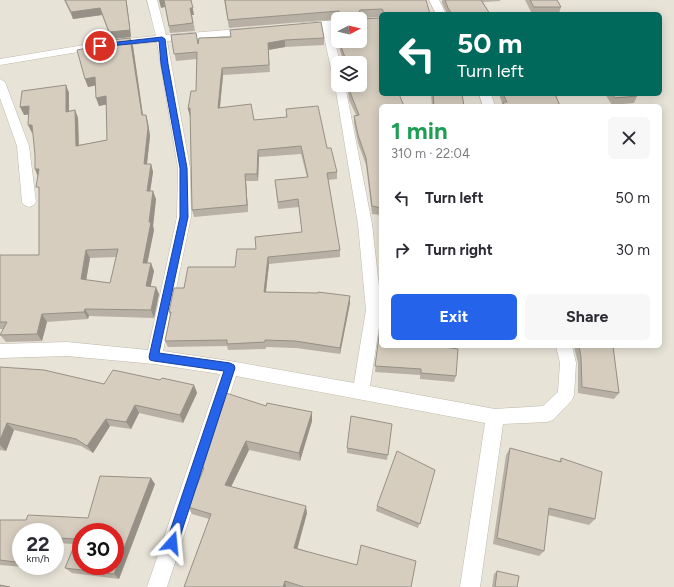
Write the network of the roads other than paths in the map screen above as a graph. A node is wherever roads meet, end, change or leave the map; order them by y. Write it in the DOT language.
graph roads {
  1 [pos="152,0"];
  2 [pos="434,0"];
  3 [pos="440,12"];
  4 [pos="326,24"];
  5 [pos="331,24"];
  6 [pos="287,28"];
  7 [pos="264,30"];
  8 [pos="162,39"];
  9 [pos="333,56"];
  10 [pos="0,62"];
  11 [pos="0,82"];
  12 [pos="341,92"];
  13 [pos="29,202"];
  14 [pos="564,348"];
  15 [pos="0,351"];
  16 [pos="154,357"];
  17 [pos="230,368"];
  18 [pos="361,392"];
  19 [pos="495,417"];
  20 [pos="157,587"];
  21 [pos="470,587"];
  1 -- 8 [label="street"];
  2 -- 3 [label="street"];
  4 -- 5 [label="street"];
  4 -- 6 [label="street"];
  4 -- 9 [label="street"];
  7 -- 8 [label="street"];
  8 -- 10 [label="street"];
  8 -- 16 [label="street"];
  11 -- 13 [label="street"];
  12 -- 18 [label="street"];
  14 -- 19 [label="street"];
  15 -- 16 [label="street"];
  16 -- 17 [label="street"];
  17 -- 18 [label="street"];
  17 -- 20 [label="street"];
  18 -- 19 [label="street"];
  19 -- 21 [label="street"];
}
